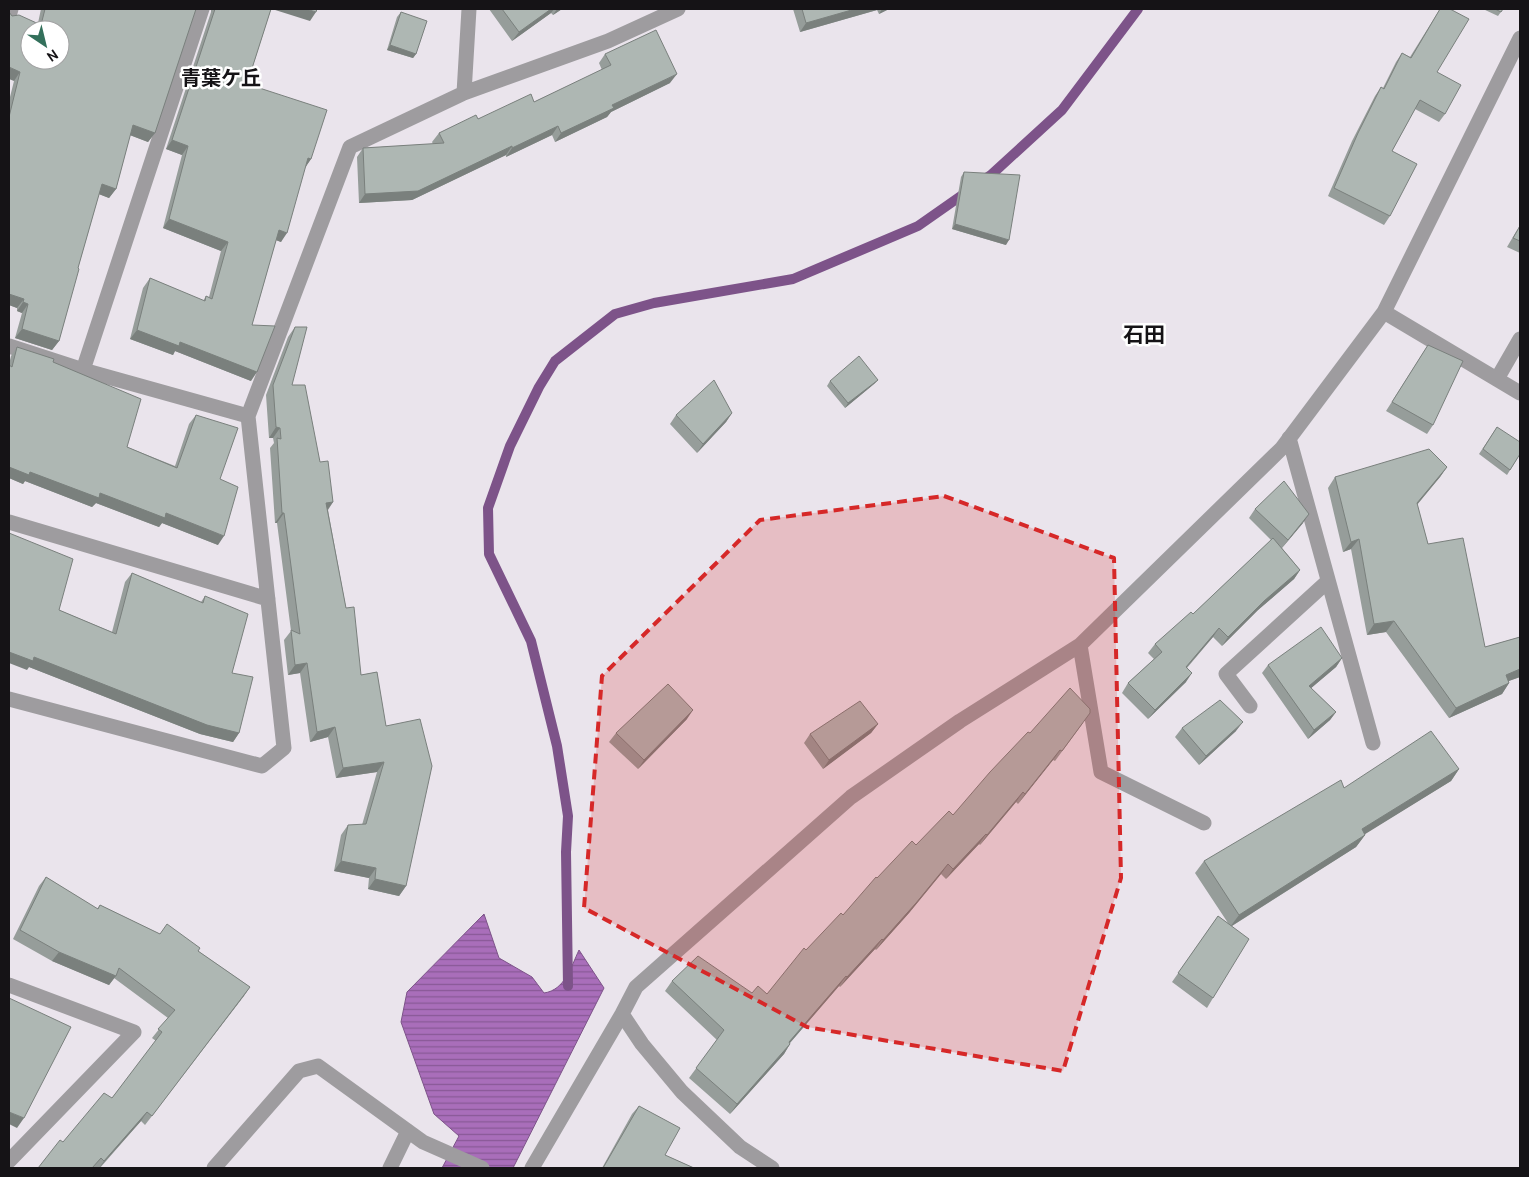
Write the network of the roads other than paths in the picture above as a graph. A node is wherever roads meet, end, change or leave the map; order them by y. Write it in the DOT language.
graph roads {
  1 [pos="11,9"];
  2 [pos="202,9"];
  3 [pos="469,9"];
  4 [pos="678,9"];
  5 [pos="9,16"];
  6 [pos="1520,38"];
  7 [pos="464,92"];
  8 [pos="1384,312"];
  9 [pos="1520,339"];
  10 [pos="9,346"];
  11 [pos="83,370"];
  12 [pos="1496,379"];
  13 [pos="1520,394"];
  14 [pos="248,416"];
  15 [pos="1289,438"];
  16 [pos="9,522"];
  17 [pos="1328,580"];
  18 [pos="268,598"];
  19 [pos="1080,645"];
  20 [pos="9,700"];
  21 [pos="1250,706"];
  22 [pos="1373,743"];
  23 [pos="1204,823"];
  24 [pos="9,985"];
  25 [pos="622,1014"];
  26 [pos="408,1131"];
  27 [pos="9,1161"];
  28 [pos="214,1168"];
  29 [pos="390,1168"];
  30 [pos="482,1168"];
  31 [pos="532,1168"];
  32 [pos="772,1168"];
  1 -- 5 [label="street"];
  2 -- 11 [label="street"];
  3 -- 7 [label="street"];
  4 -- 7 [label="street"];
  6 -- 8 [label="street"];
  7 -- 14 [label="street"];
  8 -- 12 [label="street"];
  8 -- 15 [label="street"];
  9 -- 12 [label="street"];
  10 -- 11 [label="street"];
  11 -- 14 [label="street"];
  12 -- 13 [label="street"];
  14 -- 18 [label="street"];
  15 -- 17 [label="street"];
  15 -- 19 [label="street"];
  16 -- 18 [label="street"];
  17 -- 21 [label="street"];
  17 -- 22 [label="street"];
  18 -- 20 [label="street"];
  19 -- 23 [label="street"];
  19 -- 25 [label="street"];
  24 -- 27 [label="street"];
  25 -- 31 [label="street"];
  25 -- 32 [label="street"];
  26 -- 28 [label="street"];
  26 -- 29 [label="street"];
  26 -- 30 [label="street"];
}
